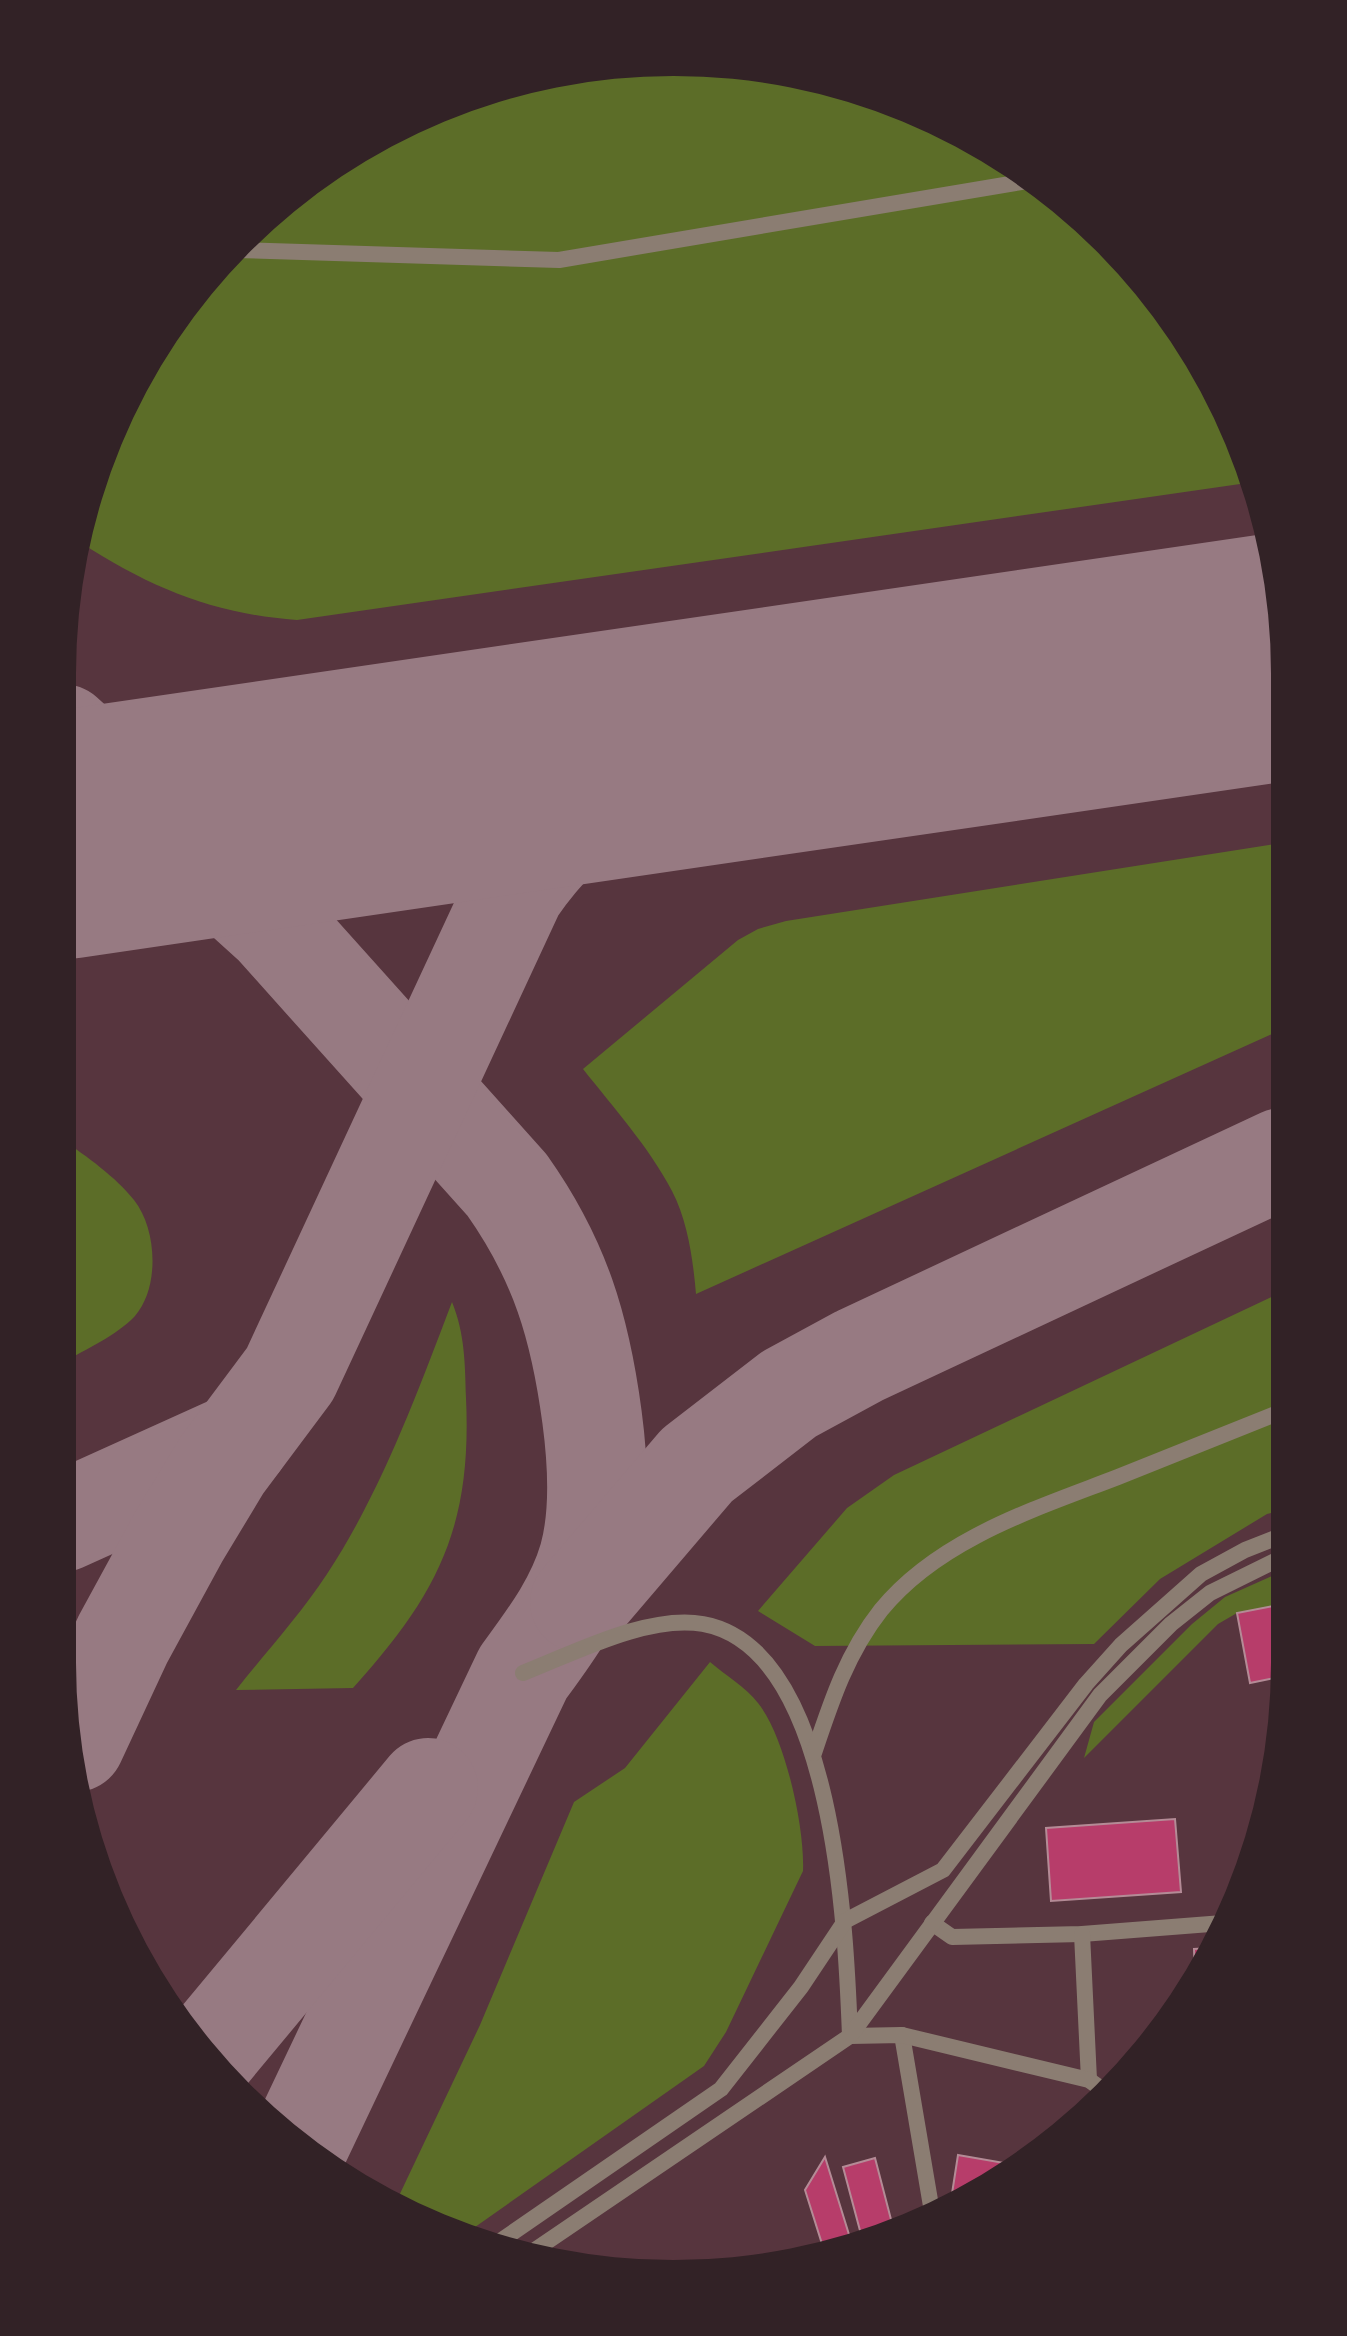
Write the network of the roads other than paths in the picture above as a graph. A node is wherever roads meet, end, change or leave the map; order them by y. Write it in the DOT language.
graph roads {
  1 [pos="1014,183"];
  2 [pos="252,250"];
  3 [pos="1271,1416"];
  4 [pos="1271,1540"];
  5 [pos="1271,1563"];
  6 [pos="523,1673"];
  7 [pos="814,1753"];
  8 [pos="845,1921"];
  9 [pos="932,1923"];
  10 [pos="1210,1924"];
  11 [pos="1082,1934"];
  12 [pos="902,2035"];
  13 [pos="850,2036"];
  14 [pos="1096,2085"];
  15 [pos="930,2202"];
  16 [pos="507,2236"];
  17 [pos="542,2245"];
  1 -- 2 [label="lane"];
  3 -- 7 [label="lane"];
  4 -- 8 [label="lane"];
  5 -- 9 [label="lane"];
  6 -- 7 [label="lane"];
  7 -- 8 [label="lane"];
  8 -- 13 [label="lane"];
  8 -- 16 [label="lane"];
  9 -- 11 [label="lane"];
  9 -- 13 [label="lane"];
  10 -- 11 [label="lane"];
  11 -- 14 [label="lane"];
  12 -- 13 [label="lane"];
  12 -- 14 [label="lane"];
  12 -- 15 [label="lane"];
  13 -- 17 [label="lane"];
}
